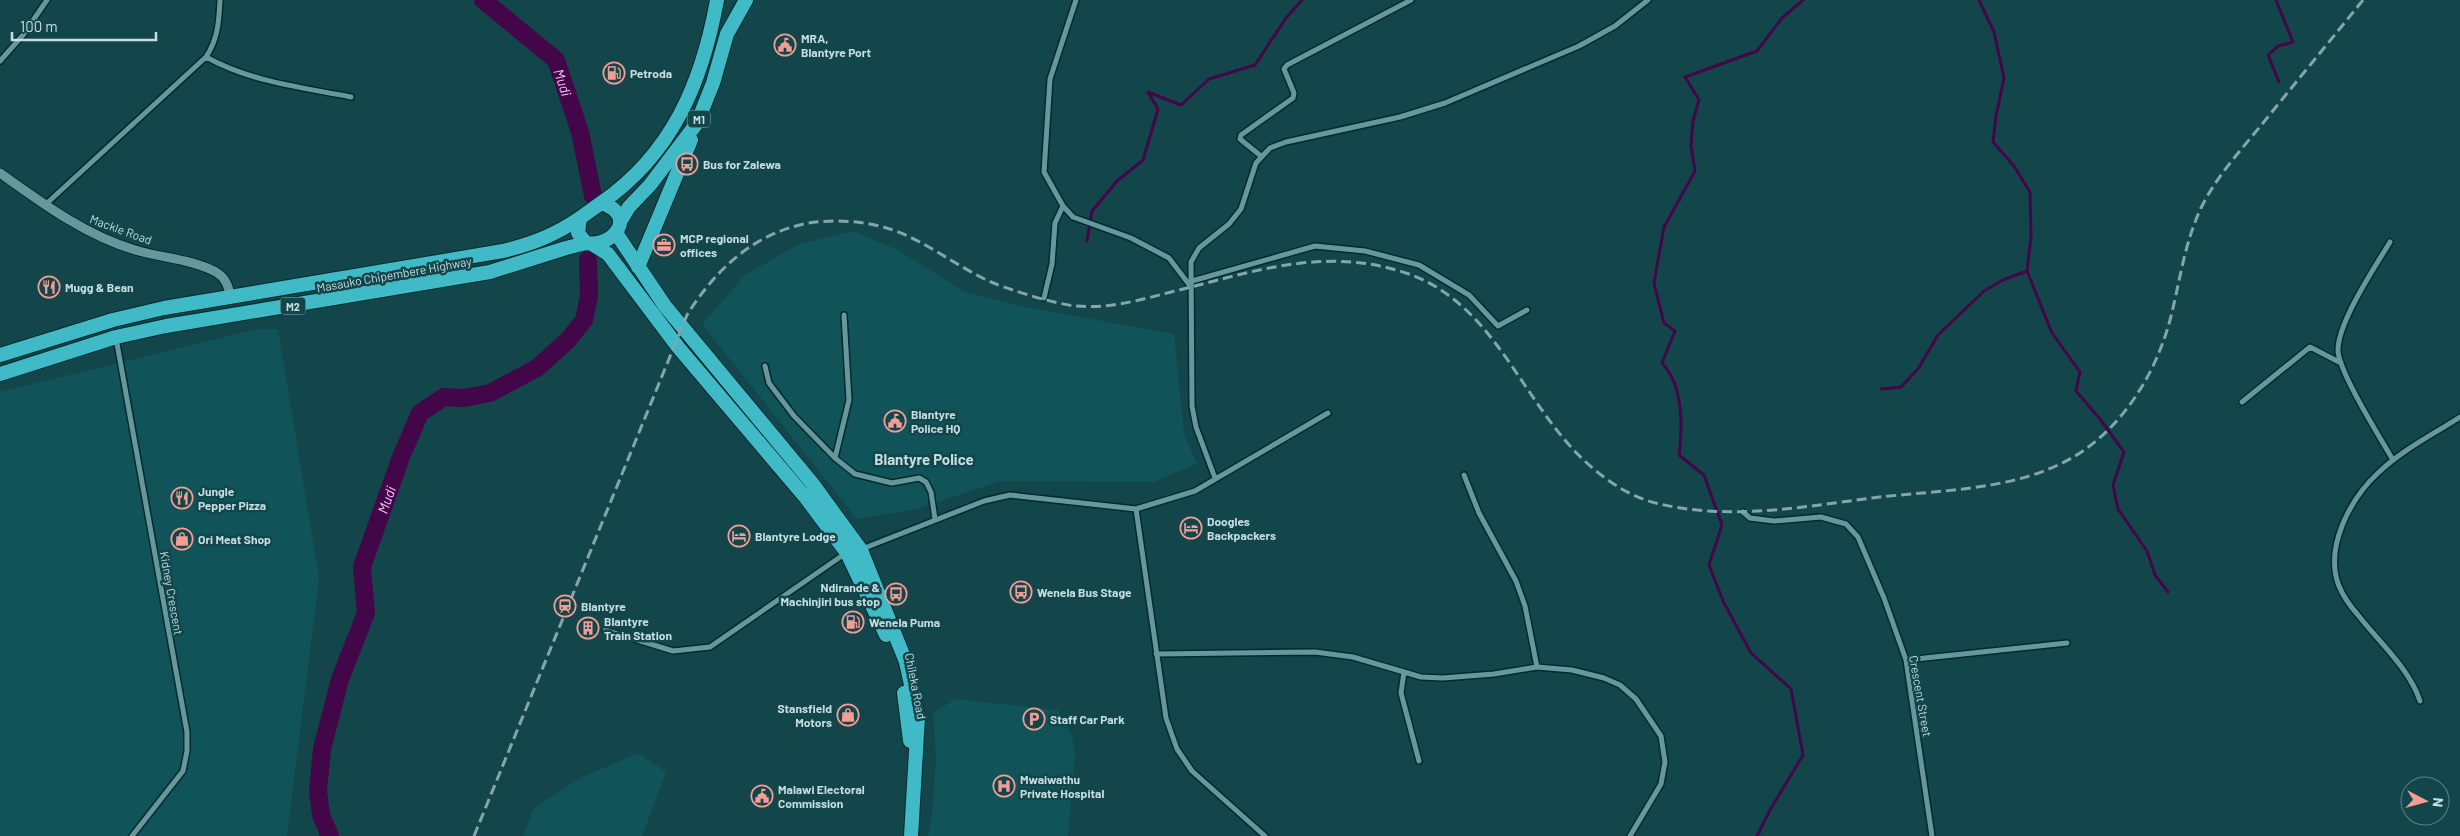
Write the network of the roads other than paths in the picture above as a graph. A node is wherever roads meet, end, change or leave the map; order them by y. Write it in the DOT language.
graph roads {
  1 [pos="47,0"];
  2 [pos="220,0"];
  3 [pos="717,0"];
  4 [pos="746,0"];
  5 [pos="1076,0"];
  6 [pos="1411,0"];
  7 [pos="1648,0"];
  8 [pos="206,57"];
  9 [pos="0,61"];
  10 [pos="351,97"];
  11 [pos="697,123"];
  12 [pos="1261,156"];
  13 [pos="0,173"];
  14 [pos="600,203"];
  15 [pos="45,205"];
  16 [pos="1062,206"];
  17 [pos="580,218"];
  18 [pos="618,227"];
  19 [pos="2390,242"];
  20 [pos="589,244"];
  21 [pos="638,267"];
  22 [pos="1192,281"];
  23 [pos="1192,287"];
  24 [pos="231,297"];
  25 [pos="1044,298"];
  26 [pos="1527,310"];
  27 [pos="844,315"];
  28 [pos="116,337"];
  29 [pos="0,355"];
  30 [pos="2341,364"];
  31 [pos="765,366"];
  32 [pos="0,374"];
  33 [pos="2242,402"];
  34 [pos="1328,413"];
  35 [pos="2460,417"];
  36 [pos="835,458"];
  37 [pos="2394,460"];
  38 [pos="1464,475"];
  39 [pos="1215,478"];
  40 [pos="1136,509"];
  41 [pos="1743,512"];
  42 [pos="935,519"];
  43 [pos="854,551"];
  44 [pos="605,630"];
  45 [pos="2067,643"];
  46 [pos="1156,654"];
  47 [pos="1906,660"];
  48 [pos="1537,667"];
  49 [pos="1404,672"];
  50 [pos="2420,701"];
  51 [pos="1419,760"];
  52 [pos="132,836"];
  53 [pos="902,836"];
  54 [pos="911,836"];
  55 [pos="1265,836"];
  56 [pos="1630,836"];
  57 [pos="1932,836"];
  1 -- 9 [label="street"];
  2 -- 8 [label="street"];
  3 -- 14 [label="highway, M1"];
  4 -- 11 [label="highway, M1"];
  5 -- 16 [label="street"];
  6 -- 12 [label="street"];
  7 -- 12 [label="street"];
  8 -- 10 [label="street"];
  8 -- 15 [label="street"];
  11 -- 18 [label="highway, M1"];
  11 -- 21 [label="highway"];
  12 -- 22 [label="street"];
  13 -- 15 [label="street, Mackle Road"];
  14 -- 17 [label="highway"];
  14 -- 18 [label="highway"];
  15 -- 24 [label="street, Mackle Road"];
  16 -- 23 [label="street"];
  16 -- 25 [label="street"];
  17 -- 20 [label="highway"];
  17 -- 24 [label="highway, Masauko Chipembere Highway / M2"];
  18 -- 20 [label="highway"];
  18 -- 21 [label="highway"];
  19 -- 30 [label="street"];
  20 -- 28 [label="highway, Masauko Chipembere Highway / M2"];
  20 -- 43 [label="highway"];
  21 -- 43 [label="highway"];
  22 -- 23 [label="street"];
  22 -- 26 [label="street"];
  23 -- 39 [label="street"];
  24 -- 29 [label="highway, Masauko Chipembere Highway / M2"];
  27 -- 36 [label="street"];
  28 -- 32 [label="highway, Masauko Chipembere Highway / M2"];
  28 -- 52 [label="street, Kidney Crescent"];
  30 -- 33 [label="street"];
  30 -- 37 [label="street"];
  31 -- 36 [label="street"];
  34 -- 39 [label="street"];
  35 -- 37 [label="street"];
  36 -- 42 [label="street"];
  37 -- 50 [label="street"];
  38 -- 48 [label="street"];
  39 -- 40 [label="street"];
  40 -- 42 [label="street"];
  40 -- 46 [label="street"];
  41 -- 47 [label="street, Crescent Street"];
  42 -- 43 [label="street"];
  43 -- 44 [label="street"];
  43 -- 53 [label="highway, Chileka Road"];
  43 -- 54 [label="highway"];
  45 -- 47 [label="street"];
  46 -- 49 [label="street"];
  46 -- 55 [label="street"];
  47 -- 57 [label="street, Crescent Street"];
  48 -- 49 [label="street"];
  48 -- 56 [label="street"];
  49 -- 51 [label="street"];
}
